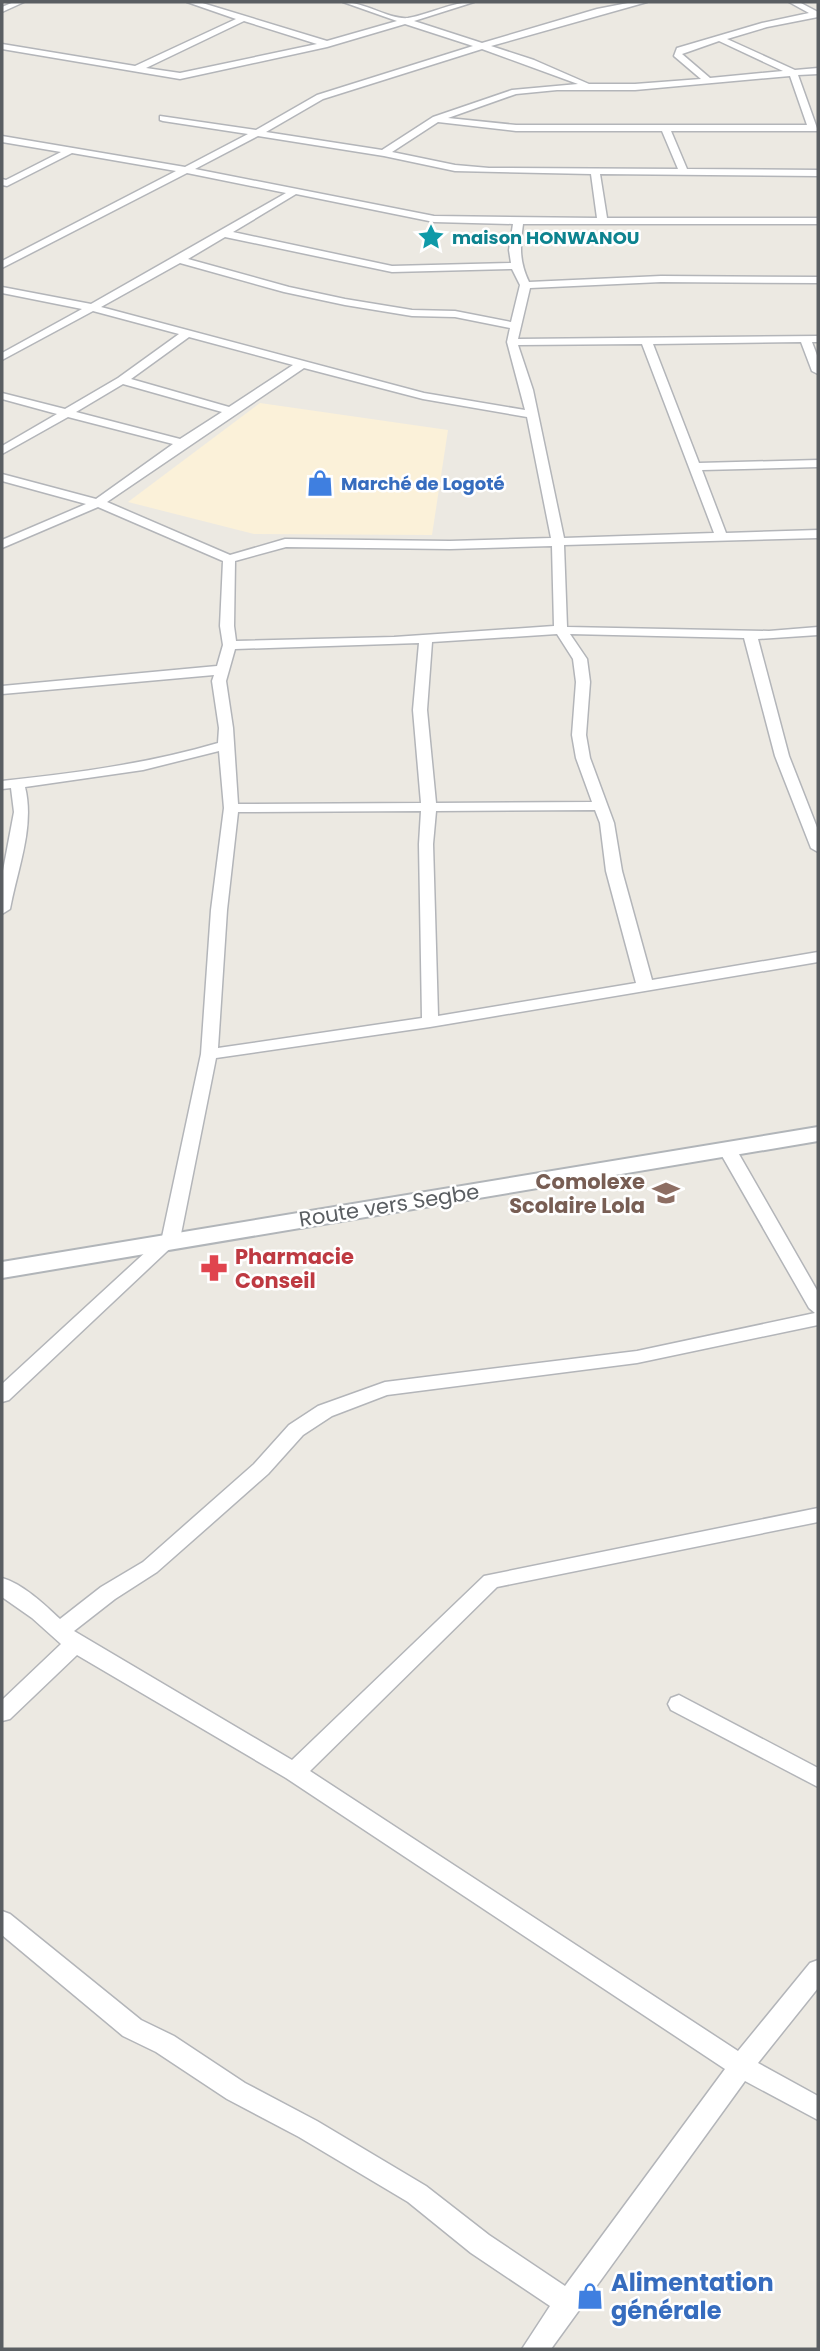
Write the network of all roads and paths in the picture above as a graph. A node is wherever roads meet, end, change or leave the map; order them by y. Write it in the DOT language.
graph roads {
  1 [pos="20,2"];
  2 [pos="191,2"];
  3 [pos="347,2"];
  4 [pos="470,2"];
  5 [pos="643,2"];
  6 [pos="793,2"];
  7 [pos="2,10"];
  8 [pos="818,14"];
  9 [pos="244,18"];
  10 [pos="403,21"];
  11 [pos="719,38"];
  12 [pos="327,44"];
  13 [pos="2,47"];
  14 [pos="485,47"];
  15 [pos="134,70"];
  16 [pos="818,71"];
  17 [pos="793,73"];
  18 [pos="709,81"];
  19 [pos="592,87"];
  20 [pos="163,118"];
  21 [pos="436,119"];
  22 [pos="816,128"];
  23 [pos="666,129"];
  24 [pos="255,134"];
  25 [pos="2,139"];
  26 [pos="73,149"];
  27 [pos="384,153"];
  28 [pos="187,170"];
  29 [pos="595,173"];
  30 [pos="684,173"];
  31 [pos="818,173"];
  32 [pos="3,184"];
  33 [pos="292,193"];
  34 [pos="602,219"];
  35 [pos="517,220"];
  36 [pos="818,220"];
  37 [pos="221,233"];
  38 [pos="179,260"];
  39 [pos="2,265"];
  40 [pos="516,266"];
  41 [pos="818,280"];
  42 [pos="525,285"];
  43 [pos="2,290"];
  44 [pos="89,307"];
  45 [pos="514,326"];
  46 [pos="186,334"];
  47 [pos="806,339"];
  48 [pos="818,339"];
  49 [pos="512,342"];
  50 [pos="647,342"];
  51 [pos="2,357"];
  52 [pos="300,365"];
  53 [pos="818,371"];
  54 [pos="122,380"];
  55 [pos="2,396"];
  56 [pos="232,411"];
  57 [pos="66,412"];
  58 [pos="530,414"];
  59 [pos="181,443"];
  60 [pos="2,451"];
  61 [pos="818,463"];
  62 [pos="695,467"];
  63 [pos="2,477"];
  64 [pos="98,503"];
  65 [pos="818,534"];
  66 [pos="721,535"];
  67 [pos="558,540"];
  68 [pos="2,544"];
  69 [pos="229,559"];
  70 [pos="561,631"];
  71 [pos="818,631"];
  72 [pos="750,635"];
  73 [pos="426,639"];
  74 [pos="230,645"];
  75 [pos="221,670"];
  76 [pos="2,690"];
  77 [pos="225,745"];
  78 [pos="9,784"];
  79 [pos="818,801"];
  80 [pos="801,802"];
  81 [pos="601,806"];
  82 [pos="230,808"];
  83 [pos="429,808"];
  84 [pos="818,848"];
  85 [pos="2,909"];
  86 [pos="818,957"];
  87 [pos="645,985"];
  88 [pos="430,1022"];
  89 [pos="209,1054"];
  90 [pos="818,1134"];
  91 [pos="727,1149"];
  92 [pos="171,1239"];
  93 [pos="2,1269"];
  94 [pos="818,1308"];
  95 [pos="818,1319"];
  96 [pos="2,1395"];
  97 [pos="818,1515"];
  98 [pos="2,1586"];
  99 [pos="67,1638"];
  100 [pos="679,1704"];
  101 [pos="2,1713"];
  102 [pos="295,1772"];
  103 [pos="818,1778"];
  104 [pos="2,1921"];
  105 [pos="818,1970"];
  106 [pos="741,2066"];
  107 [pos="818,2109"];
  108 [pos="570,2304"];
  109 [pos="536,2349"];
  1 -- 7 [label="street"];
  2 -- 9 [label="street"];
  3 -- 10 [label="street"];
  4 -- 10 [label="street"];
  5 -- 14 [label="street"];
  6 -- 8 [label="street"];
  8 -- 11 [label="street"];
  9 -- 12 [label="street"];
  9 -- 15 [label="street"];
  10 -- 12 [label="street"];
  10 -- 14 [label="street"];
  11 -- 17 [label="street"];
  11 -- 18 [label="street"];
  12 -- 15 [label="street"];
  13 -- 15 [label="street"];
  14 -- 19 [label="street"];
  14 -- 24 [label="street"];
  16 -- 17 [label="street"];
  17 -- 18 [label="street"];
  17 -- 22 [label="street"];
  18 -- 19 [label="street"];
  19 -- 21 [label="street"];
  20 -- 24 [label="street"];
  21 -- 23 [label="street"];
  21 -- 27 [label="street"];
  22 -- 23 [label="street"];
  23 -- 30 [label="street"];
  24 -- 27 [label="street"];
  24 -- 28 [label="street"];
  25 -- 26 [label="street"];
  26 -- 28 [label="street"];
  26 -- 32 [label="street"];
  27 -- 29 [label="street"];
  28 -- 33 [label="street"];
  28 -- 39 [label="street"];
  29 -- 30 [label="street"];
  29 -- 34 [label="street"];
  30 -- 31 [label="street"];
  33 -- 35 [label="street"];
  33 -- 37 [label="street"];
  34 -- 35 [label="street"];
  34 -- 36 [label="street"];
  35 -- 40 [label="street"];
  37 -- 38 [label="street"];
  37 -- 40 [label="street"];
  38 -- 44 [label="street"];
  38 -- 45 [label="street"];
  40 -- 42 [label="street"];
  41 -- 42 [label="street"];
  42 -- 45 [label="street"];
  43 -- 44 [label="street"];
  44 -- 46 [label="street"];
  44 -- 51 [label="street"];
  45 -- 49 [label="street"];
  46 -- 52 [label="street"];
  46 -- 54 [label="street"];
  47 -- 48 [label="street"];
  47 -- 50 [label="street"];
  47 -- 53 [label="street"];
  49 -- 50 [label="street"];
  49 -- 58 [label="street"];
  50 -- 62 [label="street"];
  52 -- 56 [label="street"];
  52 -- 58 [label="street"];
  54 -- 56 [label="street"];
  54 -- 57 [label="street"];
  55 -- 57 [label="street"];
  56 -- 59 [label="street"];
  57 -- 59 [label="street"];
  57 -- 60 [label="street"];
  58 -- 67 [label="street"];
  59 -- 64 [label="street"];
  61 -- 62 [label="street"];
  62 -- 66 [label="street"];
  63 -- 64 [label="street"];
  64 -- 68 [label="street"];
  64 -- 69 [label="street"];
  65 -- 66 [label="street"];
  66 -- 67 [label="street"];
  67 -- 69 [label="street"];
  67 -- 70 [label="street"];
  69 -- 74 [label="street"];
  70 -- 72 [label="street"];
  70 -- 73 [label="street"];
  70 -- 81 [label="street"];
  71 -- 72 [label="street"];
  72 -- 80 [label="street"];
  73 -- 74 [label="street"];
  73 -- 83 [label="street"];
  74 -- 75 [label="street"];
  75 -- 76 [label="street"];
  75 -- 77 [label="street"];
  77 -- 78 [label="street"];
  77 -- 82 [label="street"];
  78 -- 85 [label="street"];
  79 -- 80 [label="street"];
  80 -- 84 [label="street"];
  81 -- 83 [label="street"];
  81 -- 87 [label="street"];
  82 -- 83 [label="street"];
  82 -- 89 [label="street"];
  83 -- 88 [label="street"];
  86 -- 87 [label="street"];
  87 -- 88 [label="street"];
  88 -- 89 [label="street"];
  89 -- 92 [label="street"];
  90 -- 91 [label="main road, Route vers Segbe"];
  91 -- 92 [label="main road, Route vers Segbe"];
  91 -- 94 [label="street"];
  92 -- 93 [label="main road, Route vers Segbe"];
  92 -- 96 [label="street"];
  95 -- 99 [label="street"];
  97 -- 102 [label="street"];
  98 -- 99 [label="street"];
  99 -- 101 [label="street"];
  99 -- 102 [label="street"];
  100 -- 103 [label="street"];
  102 -- 106 [label="street"];
  104 -- 108 [label="street"];
  105 -- 106 [label="street"];
  106 -- 107 [label="street"];
  106 -- 108 [label="street"];
  108 -- 109 [label="street"];
}
